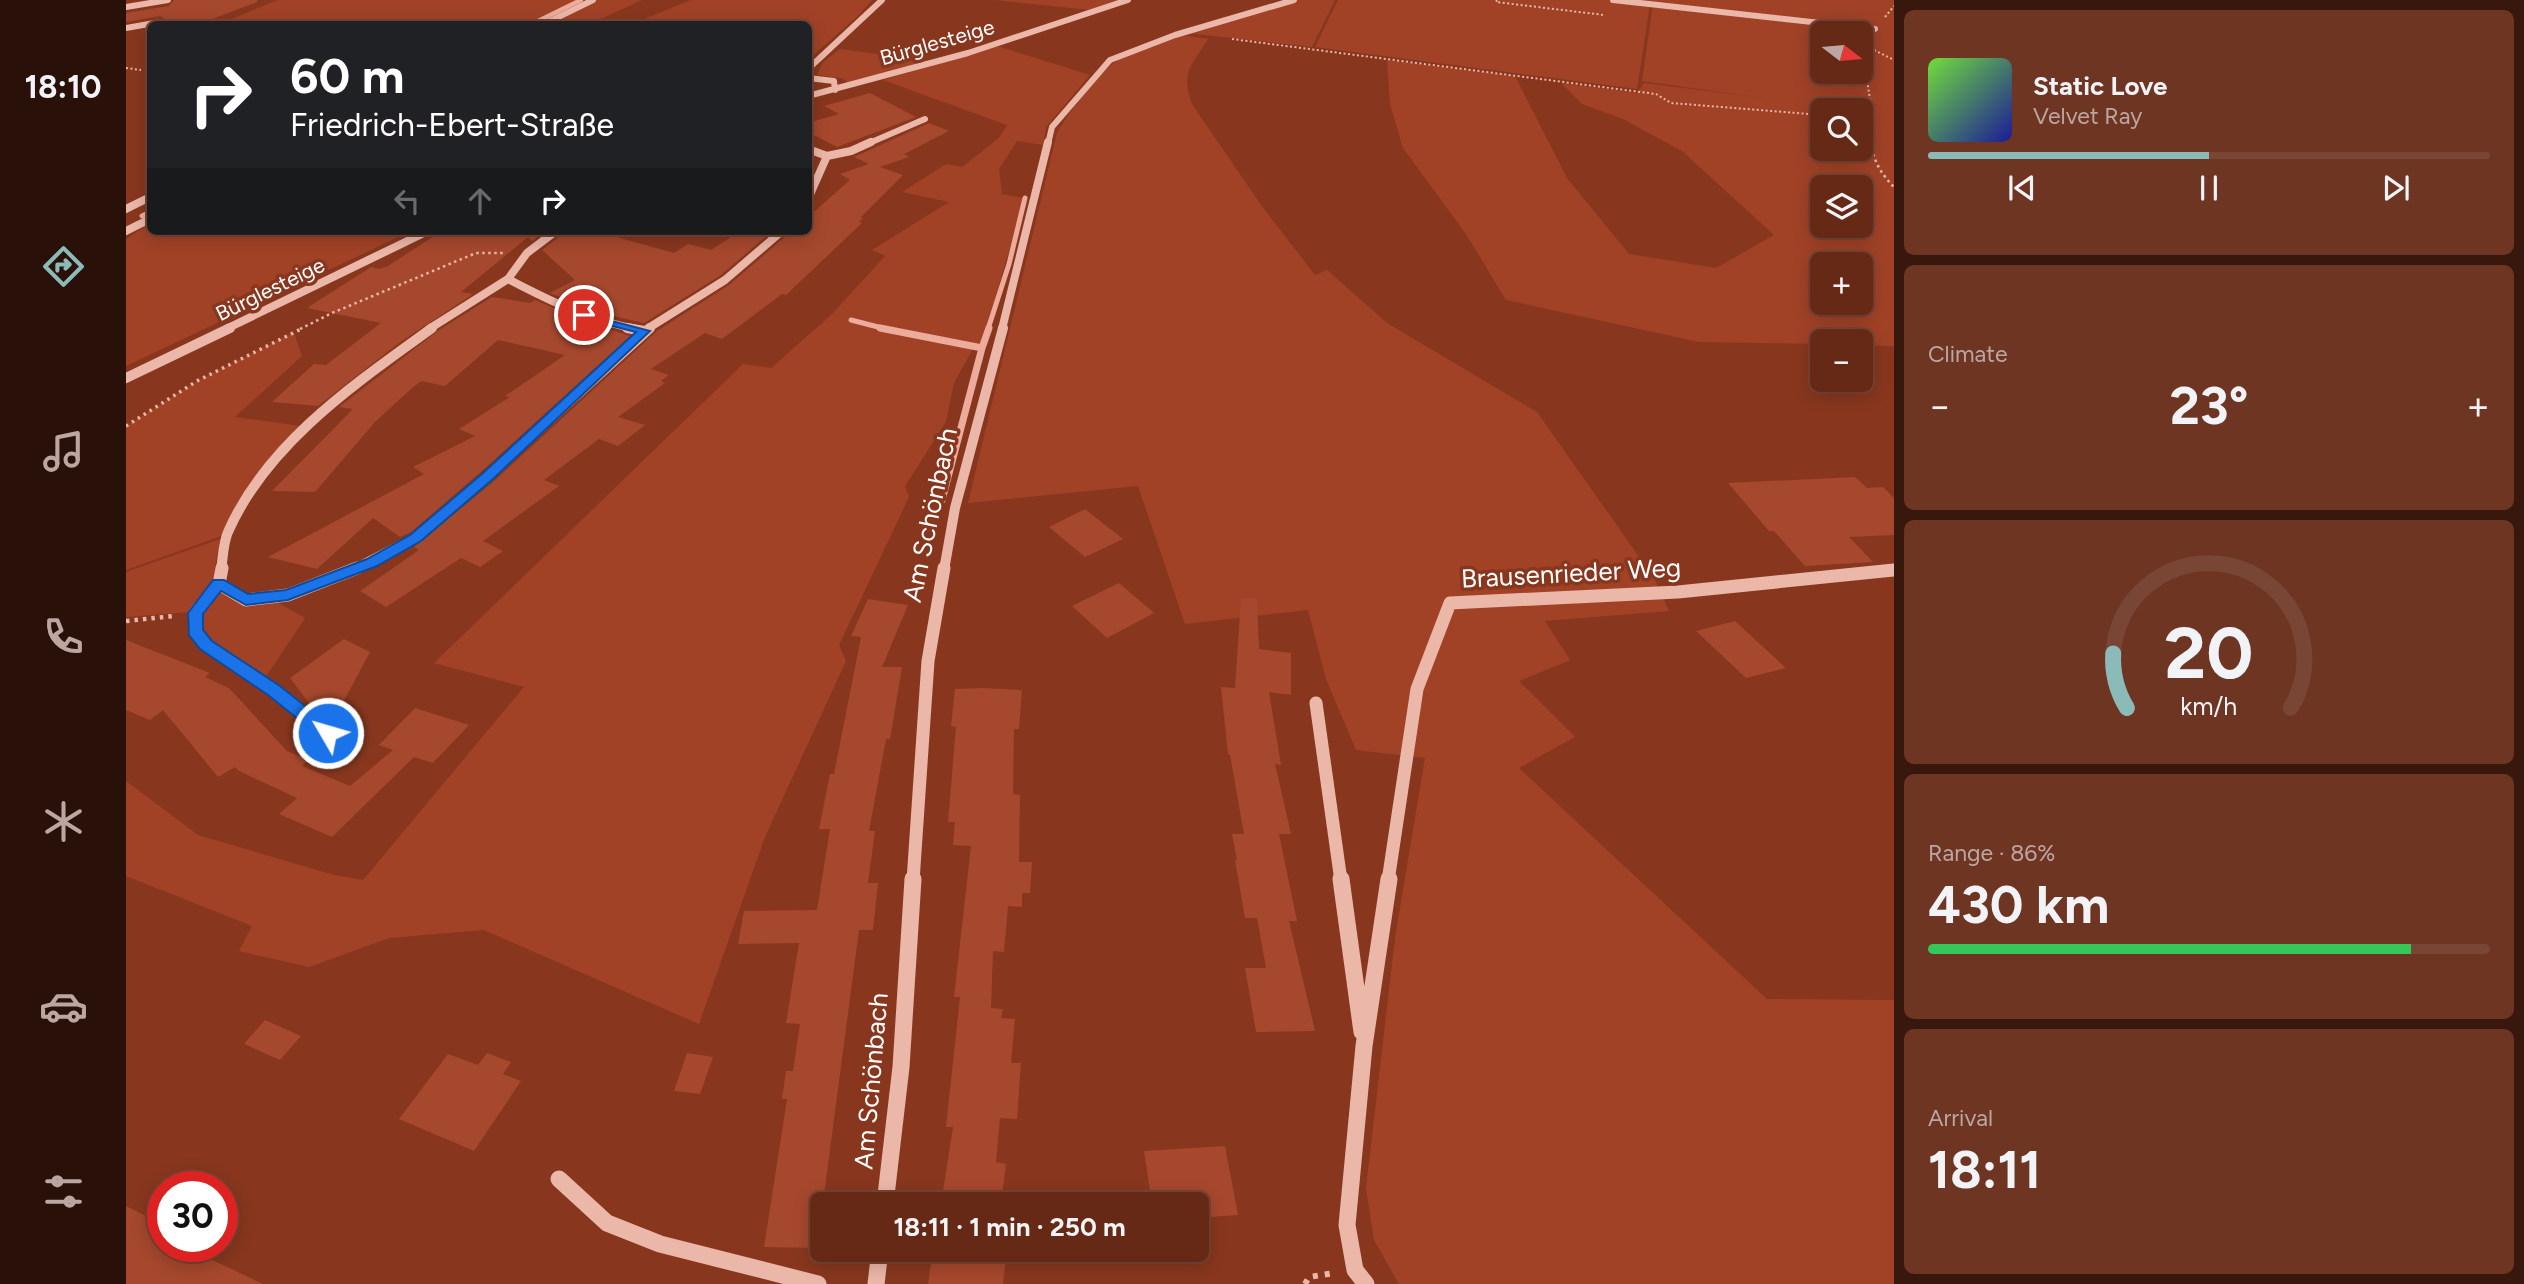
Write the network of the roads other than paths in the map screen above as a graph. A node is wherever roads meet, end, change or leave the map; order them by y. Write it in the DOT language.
graph roads {
  1 [pos="168,0"];
  2 [pos="593,0"];
  3 [pos="882,0"];
  4 [pos="1128,0"];
  5 [pos="1294,0"];
  6 [pos="1613,0"];
  7 [pos="126,7"];
  8 [pos="550,21"];
  9 [pos="147,24"];
  10 [pos="126,28"];
  11 [pos="1875,29"];
  12 [pos="812,65"];
  13 [pos="812,78"];
  14 [pos="835,90"];
  15 [pos="812,95"];
  16 [pos="925,119"];
  17 [pos="812,150"];
  18 [pos="827,156"];
  19 [pos="812,190"];
  20 [pos="147,198"];
  21 [pos="126,209"];
  22 [pos="147,220"];
  23 [pos="126,231"];
  24 [pos="420,235"];
  25 [pos="551,235"];
  26 [pos="777,235"];
  27 [pos="508,279"];
  28 [pos="644,331"];
  29 [pos="126,377"];
  30 [pos="1894,570"];
  31 [pos="219,583"];
  32 [pos="1316,703"];
  33 [pos="328,733"];
  34 [pos="1364,1046"];
  35 [pos="559,1179"];
  36 [pos="886,1192"];
  37 [pos="879,1262"];
  38 [pos="818,1284"];
  39 [pos="876,1284"];
  40 [pos="1366,1284"];
  1 -- 7 [label="street"];
  2 -- 8 [label="street"];
  3 -- 12 [label="street"];
  4 -- 14 [label="street, Bürglesteige"];
  5 -- 36 [label="street, Am Schönbach"];
  6 -- 11 [label="street"];
  9 -- 10 [label="street"];
  13 -- 14 [label="street"];
  14 -- 15 [label="street, Bürglesteige"];
  16 -- 18 [label="street"];
  17 -- 18 [label="street"];
  18 -- 19 [label="street"];
  20 -- 21 [label="street"];
  22 -- 23 [label="street"];
  24 -- 29 [label="street, Bürglesteige"];
  25 -- 27 [label="street"];
  26 -- 28 [label="street"];
  27 -- 28 [label="street"];
  27 -- 31 [label="street"];
  28 -- 31 [label="street"];
  30 -- 34 [label="street, Brausenrieder Weg"];
  31 -- 33 [label="street"];
  32 -- 34 [label="street, Brausenrieder Weg"];
  34 -- 40 [label="street, Brausenrieder Weg"];
  35 -- 38 [label="street"];
  37 -- 39 [label="street"];
}
